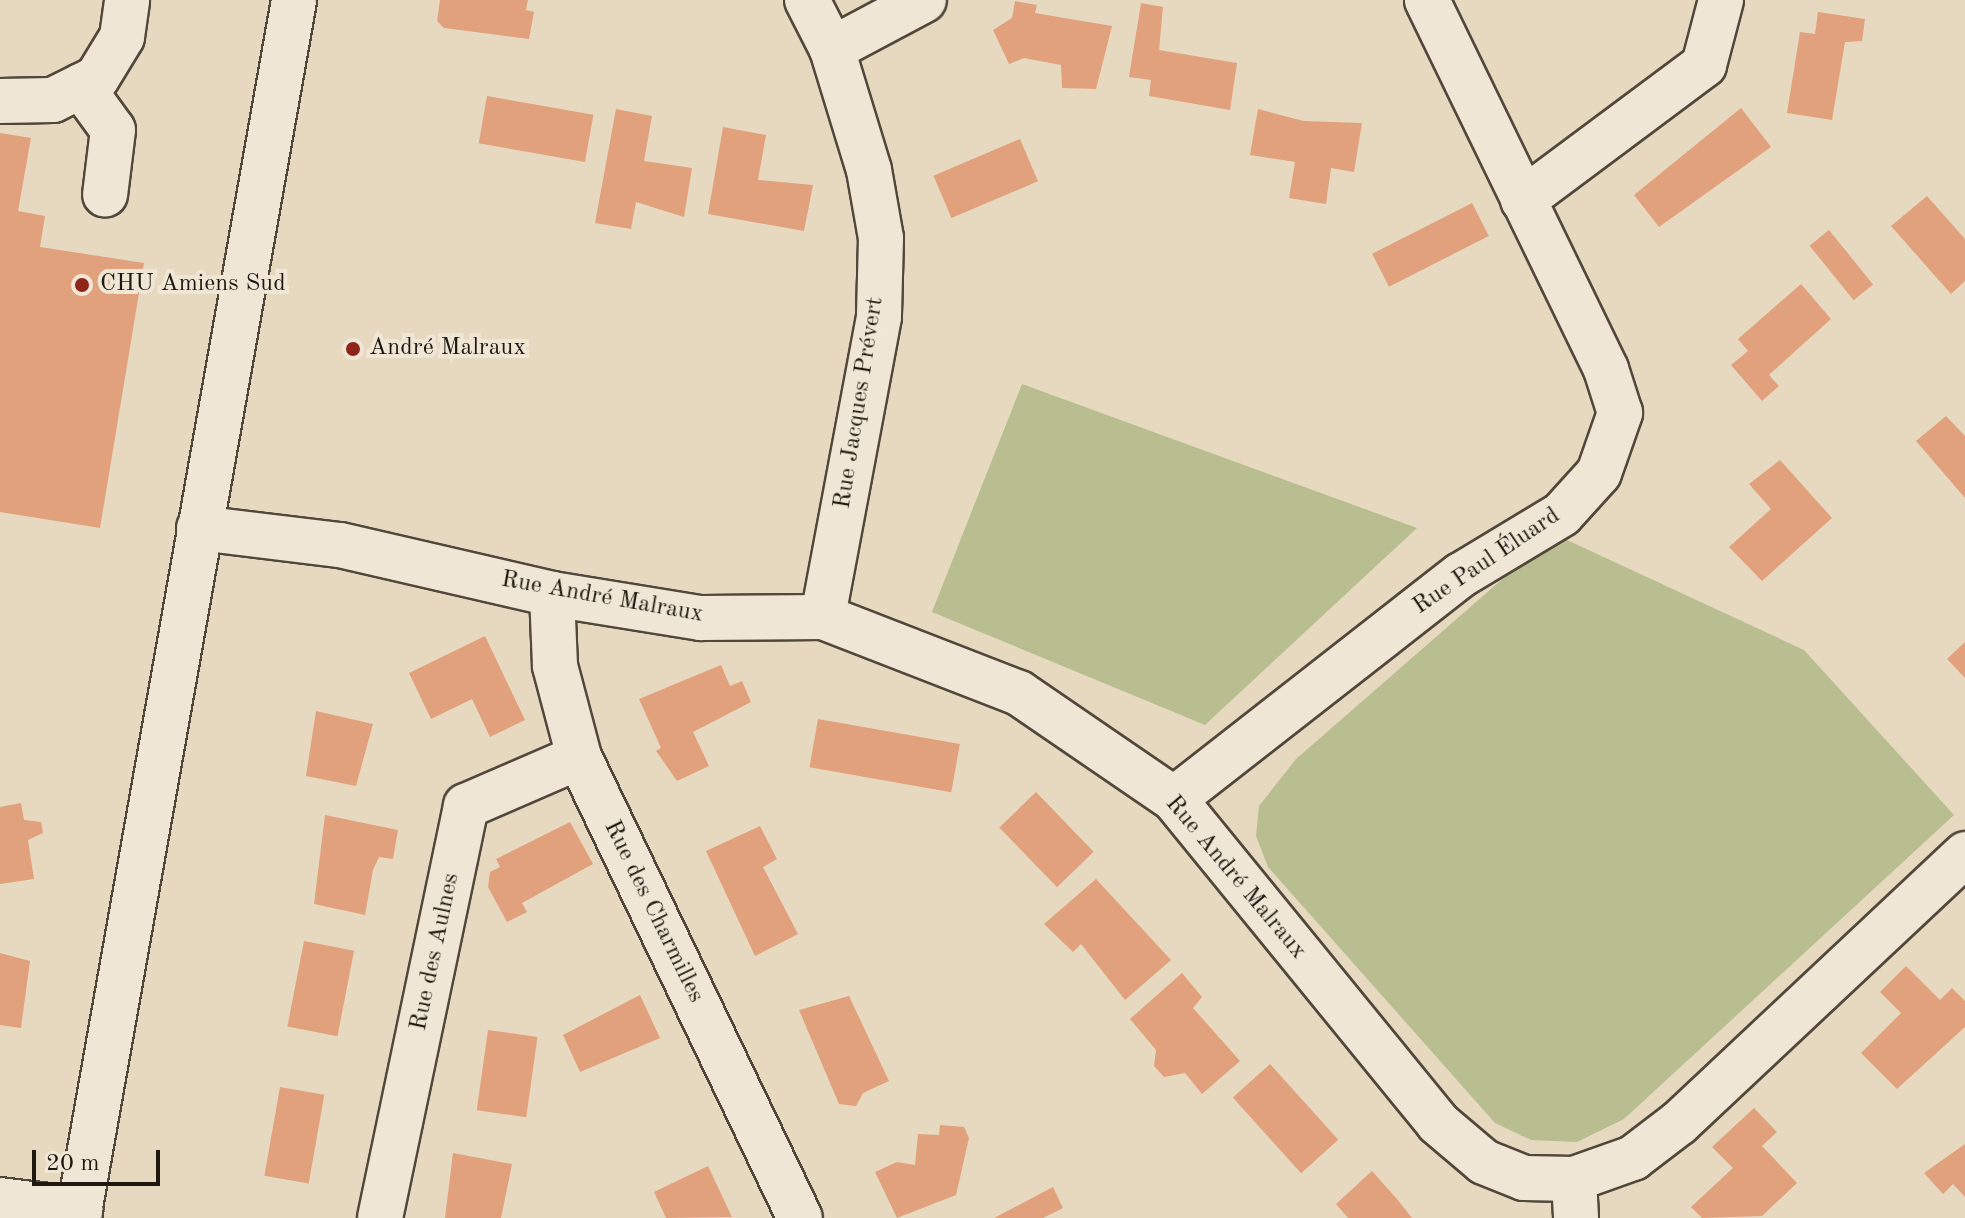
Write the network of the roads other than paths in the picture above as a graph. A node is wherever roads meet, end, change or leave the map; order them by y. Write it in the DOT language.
graph roads {
  1 [pos="127,0"];
  2 [pos="294,0"];
  3 [pos="807,0"];
  4 [pos="924,0"];
  5 [pos="1427,0"];
  6 [pos="1721,0"];
  7 [pos="832,49"];
  8 [pos="81,86"];
  9 [pos="0,101"];
  10 [pos="105,195"];
  11 [pos="1523,200"];
  12 [pos="199,528"];
  13 [pos="552,594"];
  14 [pos="823,617"];
  15 [pos="579,757"];
  16 [pos="1174,799"];
  17 [pos="1965,854"];
  18 [pos="1575,1198"];
  19 [pos="0,1200"];
  20 [pos="79,1214"];
  21 [pos="380,1218"];
  22 [pos="800,1218"];
  1 -- 8 [label="street"];
  2 -- 12 [label="street"];
  3 -- 7 [label="street, Rue Jacques Prévert"];
  4 -- 7 [label="street"];
  5 -- 11 [label="street, Rue Paul Éluard"];
  6 -- 11 [label="street"];
  7 -- 14 [label="street, Rue Jacques Prévert"];
  8 -- 9 [label="street"];
  8 -- 10 [label="street"];
  11 -- 16 [label="street, Rue Paul Éluard"];
  12 -- 13 [label="street, Rue André Malraux"];
  12 -- 20 [label="street"];
  13 -- 14 [label="street, Rue André Malraux"];
  13 -- 15 [label="street, Rue des Charmilles"];
  14 -- 16 [label="street, Rue André Malraux"];
  15 -- 21 [label="street, Rue des Aulnes"];
  15 -- 22 [label="street, Rue des Charmilles"];
  16 -- 18 [label="street, Rue André Malraux"];
  17 -- 18 [label="street, Rue André Malraux"];
  19 -- 20 [label="street"];
}
